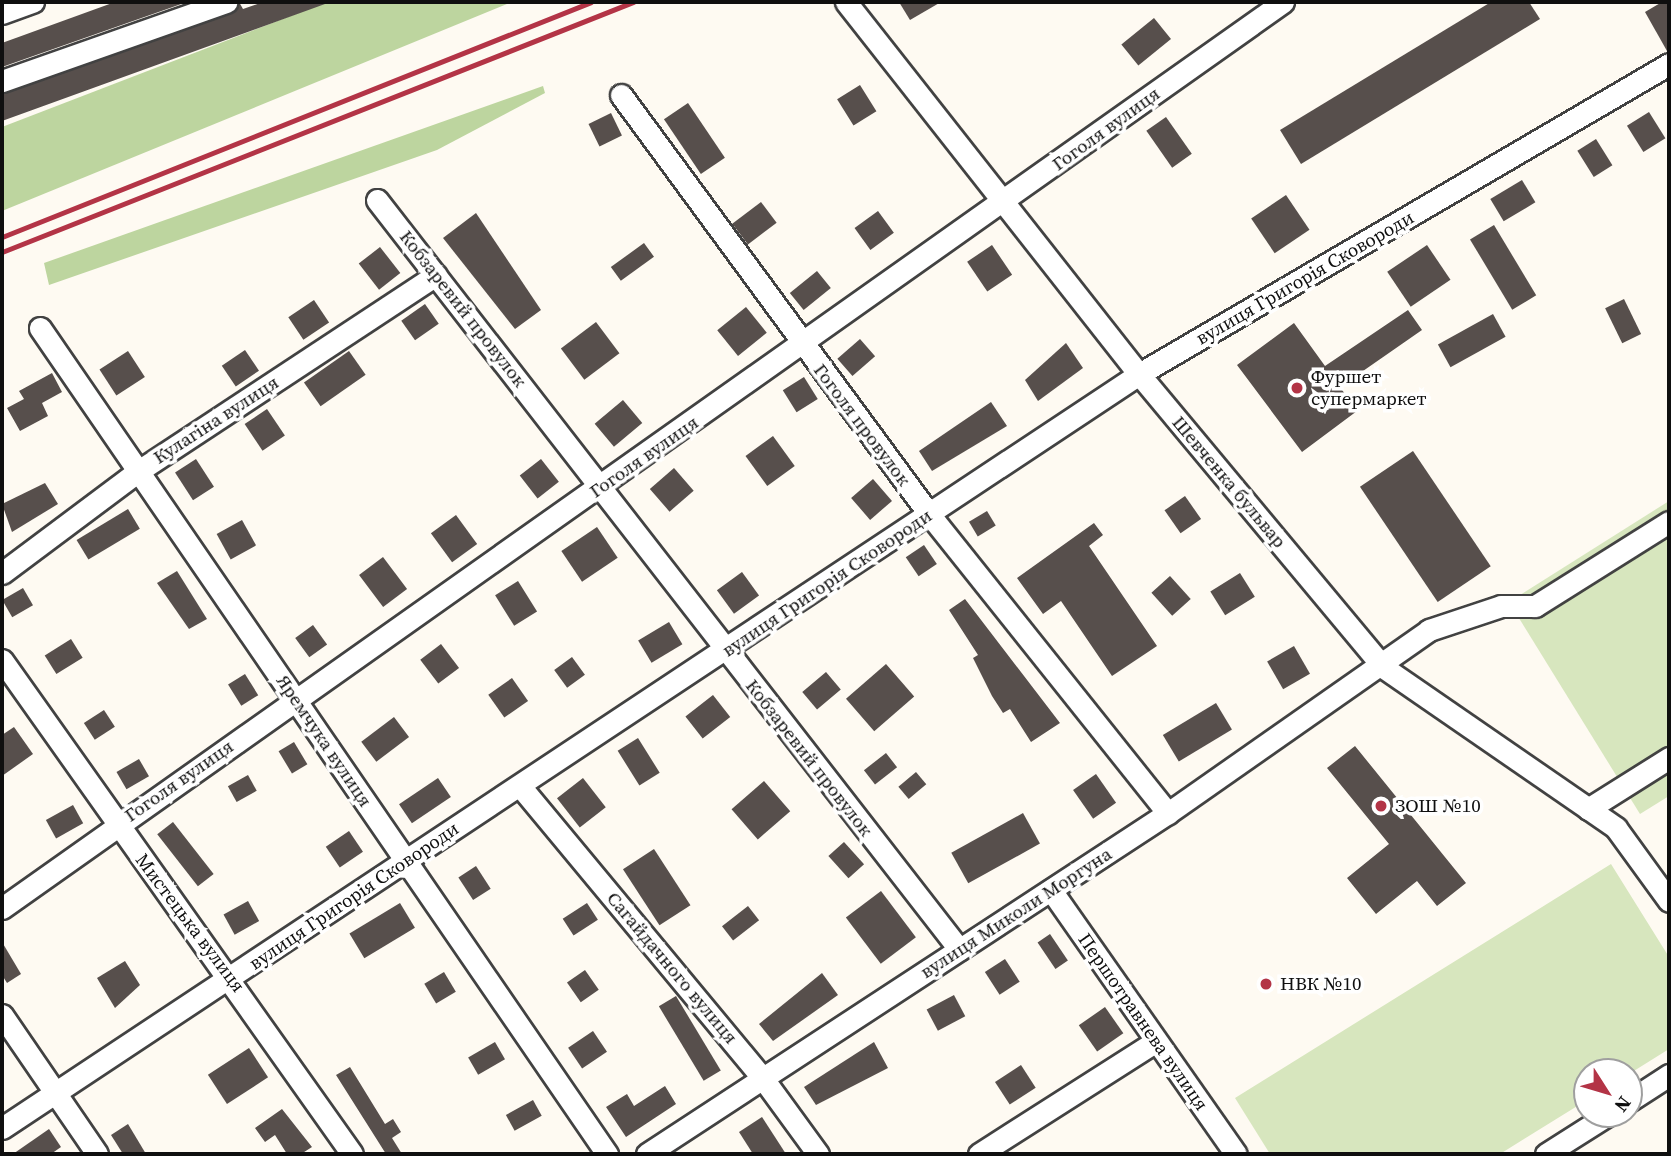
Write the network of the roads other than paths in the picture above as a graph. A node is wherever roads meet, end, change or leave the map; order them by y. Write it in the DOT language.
graph roads {
  1 [pos="33,2"];
  2 [pos="226,2"];
  3 [pos="849,2"];
  4 [pos="1283,2"];
  5 [pos="2,13"];
  6 [pos="1669,64"];
  7 [pos="2,81"];
  8 [pos="621,95"];
  9 [pos="377,200"];
  10 [pos="1002,204"];
  11 [pos="436,275"];
  12 [pos="40,328"];
  13 [pos="803,345"];
  14 [pos="1139,374"];
  15 [pos="137,472"];
  16 [pos="603,486"];
  17 [pos="929,514"];
  18 [pos="1669,522"];
  19 [pos="2,573"];
  20 [pos="726,652"];
  21 [pos="2,660"];
  22 [pos="1383,667"];
  23 [pos="297,700"];
  24 [pos="1669,758"];
  25 [pos="520,786"];
  26 [pos="1588,809"];
  27 [pos="1168,813"];
  28 [pos="116,824"];
  29 [pos="405,862"];
  30 [pos="1051,890"];
  31 [pos="1669,901"];
  32 [pos="2,908"];
  33 [pos="959,949"];
  34 [pos="232,977"];
  35 [pos="2,1015"];
  36 [pos="1155,1042"];
  37 [pos="1669,1075"];
  38 [pos="764,1080"];
  39 [pos="1643,1092"];
  40 [pos="55,1093"];
  41 [pos="2,1128"];
  42 [pos="1587,1128"];
  43 [pos="97,1154"];
  44 [pos="352,1154"];
  45 [pos="607,1154"];
  46 [pos="647,1154"];
  47 [pos="818,1154"];
  48 [pos="979,1154"];
  49 [pos="1236,1154"];
  50 [pos="1546,1154"];
  1 -- 5 [label="street"];
  2 -- 7 [label="street"];
  3 -- 10 [label="street, Шевченка бульвар"];
  4 -- 10 [label="street, Гоголя вулиця"];
  6 -- 14 [label="street, вулиця Григорія Сковороди"];
  8 -- 13 [label="street, Гоголя провулок"];
  9 -- 11 [label="street, Кобзаревий провулок"];
  10 -- 13 [label="street, Гоголя вулиця"];
  10 -- 14 [label="street, Шевченка бульвар"];
  11 -- 15 [label="street, Кулагіна вулиця"];
  11 -- 16 [label="street, Кобзаревий провулок"];
  12 -- 15 [label="street, Яремчука вулиця"];
  13 -- 16 [label="street, Гоголя вулиця"];
  13 -- 17 [label="street, Гоголя провулок"];
  14 -- 17 [label="street, вулиця Григорія Сковороди"];
  14 -- 22 [label="street, Шевченка бульвар"];
  15 -- 19 [label="street, Кулагіна вулиця"];
  15 -- 23 [label="street, Яремчука вулиця"];
  16 -- 20 [label="street, Кобзаревий провулок"];
  16 -- 23 [label="street, Гоголя вулиця"];
  17 -- 20 [label="street, вулиця Григорія Сковороди"];
  17 -- 27 [label="street, Гоголя провулок"];
  18 -- 22 [label="street, вулиця Миколи Моргуна"];
  20 -- 25 [label="street, вулиця Григорія Сковороди"];
  20 -- 33 [label="street, Кобзаревий провулок"];
  21 -- 28 [label="street, Мистецька вулиця"];
  22 -- 26 [label="street, Шевченка бульвар"];
  22 -- 27 [label="street, вулиця Миколи Моргуна"];
  23 -- 28 [label="street, Гоголя вулиця"];
  23 -- 29 [label="street, Яремчука вулиця"];
  24 -- 26 [label="street"];
  25 -- 29 [label="street, вулиця Григорія Сковороди"];
  25 -- 38 [label="street, Сагайдачного вулиця"];
  26 -- 31 [label="street, Шевченка бульвар"];
  27 -- 30 [label="street, вулиця Миколи Моргуна"];
  28 -- 32 [label="street, Гоголя вулиця"];
  28 -- 34 [label="street, Мистецька вулиця"];
  29 -- 34 [label="street, вулиця Григорія Сковороди"];
  29 -- 45 [label="street, Яремчука вулиця"];
  30 -- 33 [label="street, вулиця Миколи Моргуна"];
  30 -- 36 [label="street, Першотравнева вулиця"];
  33 -- 38 [label="street, вулиця Миколи Моргуна"];
  34 -- 40 [label="street, вулиця Григорія Сковороди"];
  34 -- 44 [label="street, Мистецька вулиця"];
  35 -- 40 [label="street"];
  36 -- 48 [label="street"];
  36 -- 49 [label="street, Першотравнева вулиця"];
  37 -- 39 [label="street"];
  38 -- 46 [label="street, вулиця Миколи Моргуна"];
  38 -- 47 [label="street, Сагайдачного вулиця"];
  40 -- 41 [label="street, вулиця Григорія Сковороди"];
  40 -- 43 [label="street"];
  42 -- 50 [label="street"];
}
